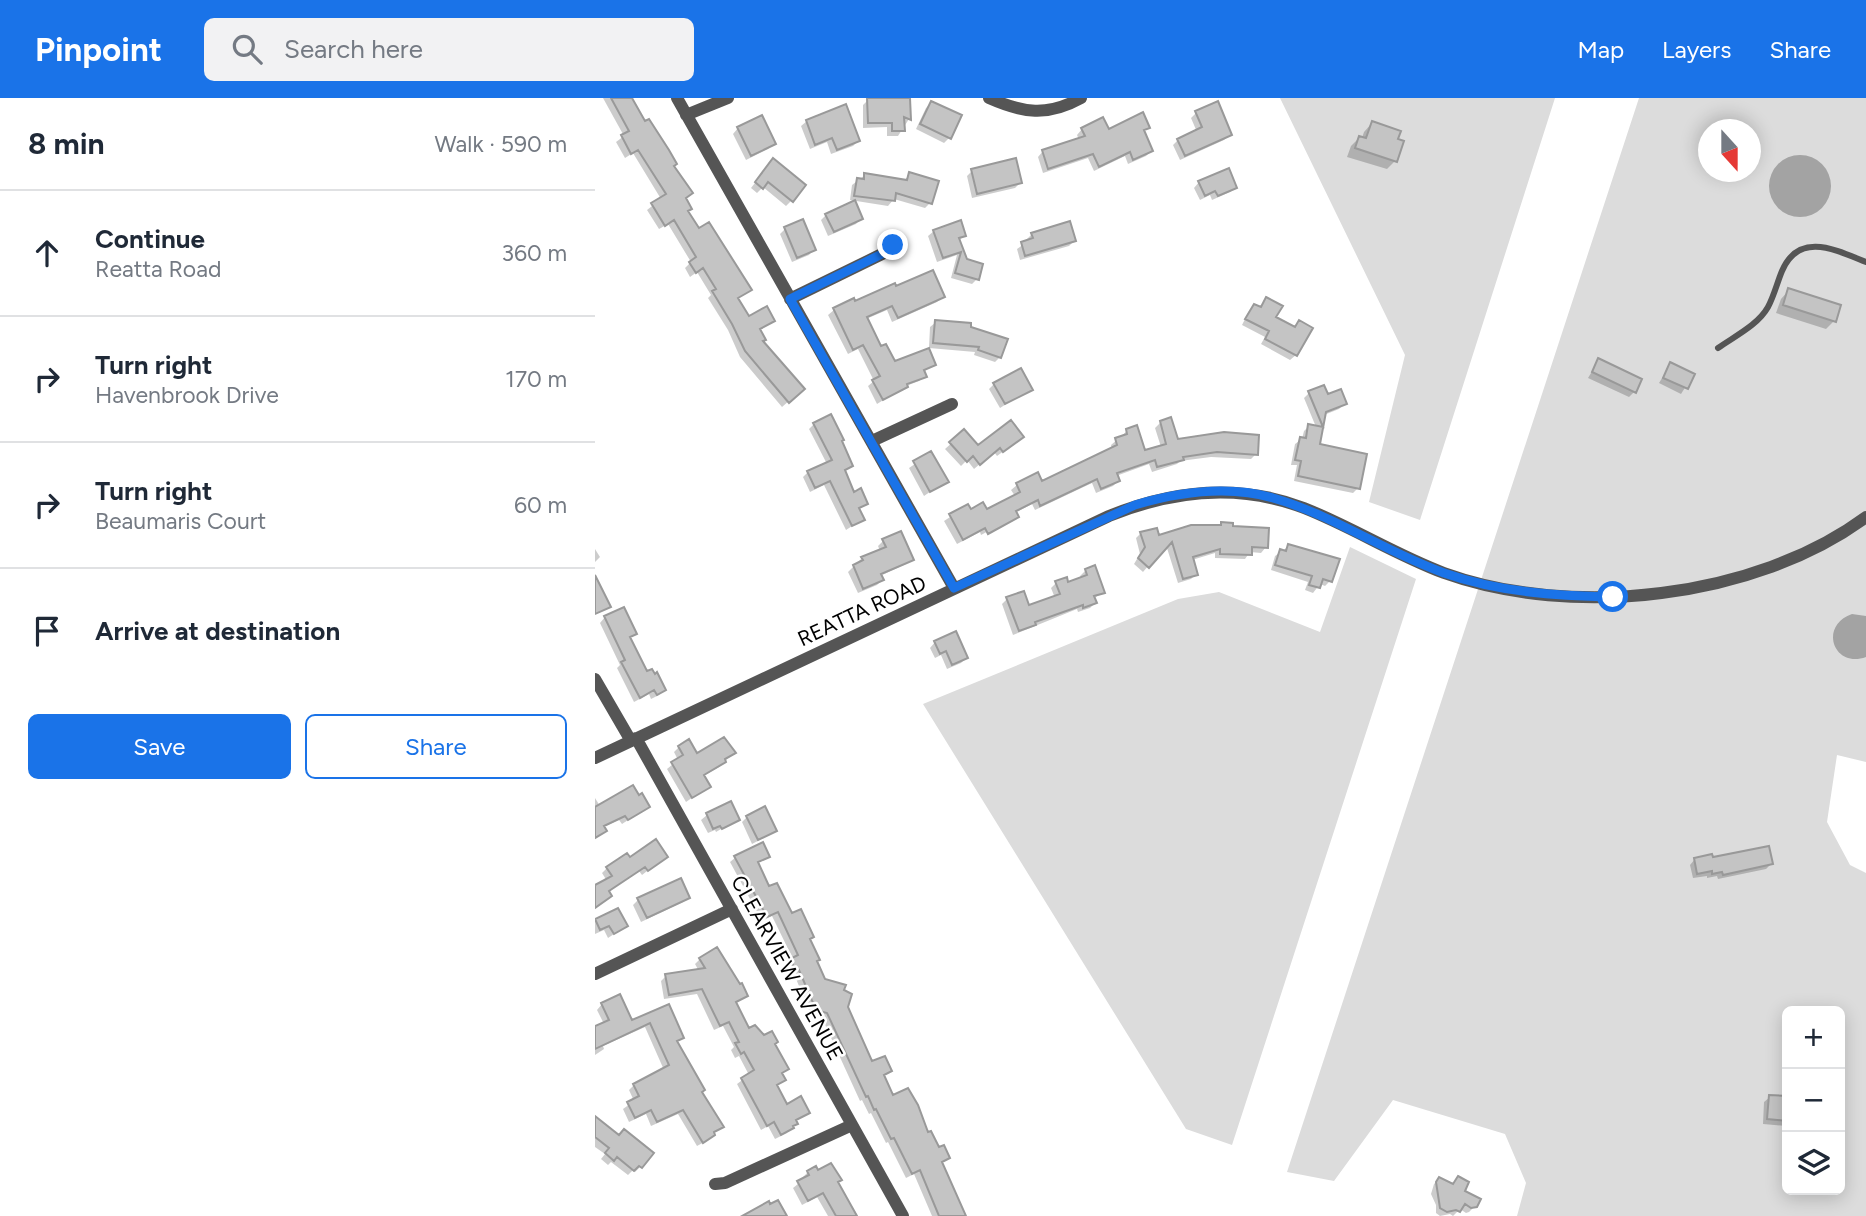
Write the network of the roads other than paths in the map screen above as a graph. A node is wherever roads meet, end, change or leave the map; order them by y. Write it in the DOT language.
graph roads {
  1 [pos="677,98"];
  2 [pos="727,98"];
  3 [pos="989,98"];
  4 [pos="1081,98"];
  5 [pos="686,115"];
  6 [pos="893,245"];
  7 [pos="1866,262"];
  8 [pos="790,299"];
  9 [pos="1718,348"];
  10 [pos="952,404"];
  11 [pos="872,441"];
  12 [pos="1866,517"];
  13 [pos="954,588"];
  14 [pos="595,679"];
  15 [pos="633,740"];
  16 [pos="595,758"];
  17 [pos="732,909"];
  18 [pos="595,974"];
  19 [pos="852,1125"];
  20 [pos="715,1184"];
  21 [pos="903,1216"];
  1 -- 5 [label="street"];
  2 -- 5 [label="street"];
  3 -- 4 [label="street"];
  5 -- 8 [label="street"];
  6 -- 8 [label="street"];
  7 -- 9 [label="lane"];
  8 -- 11 [label="street"];
  10 -- 11 [label="street"];
  11 -- 13 [label="street"];
  12 -- 13 [label="street, REATTA ROAD"];
  13 -- 15 [label="street, REATTA ROAD"];
  14 -- 15 [label="street, CLEARVIEW AVENUE"];
  15 -- 16 [label="street, REATTA ROAD"];
  15 -- 17 [label="street, CLEARVIEW AVENUE"];
  17 -- 18 [label="street"];
  17 -- 19 [label="street, CLEARVIEW AVENUE"];
  19 -- 20 [label="street"];
  19 -- 21 [label="street, CLEARVIEW AVENUE"];
}
